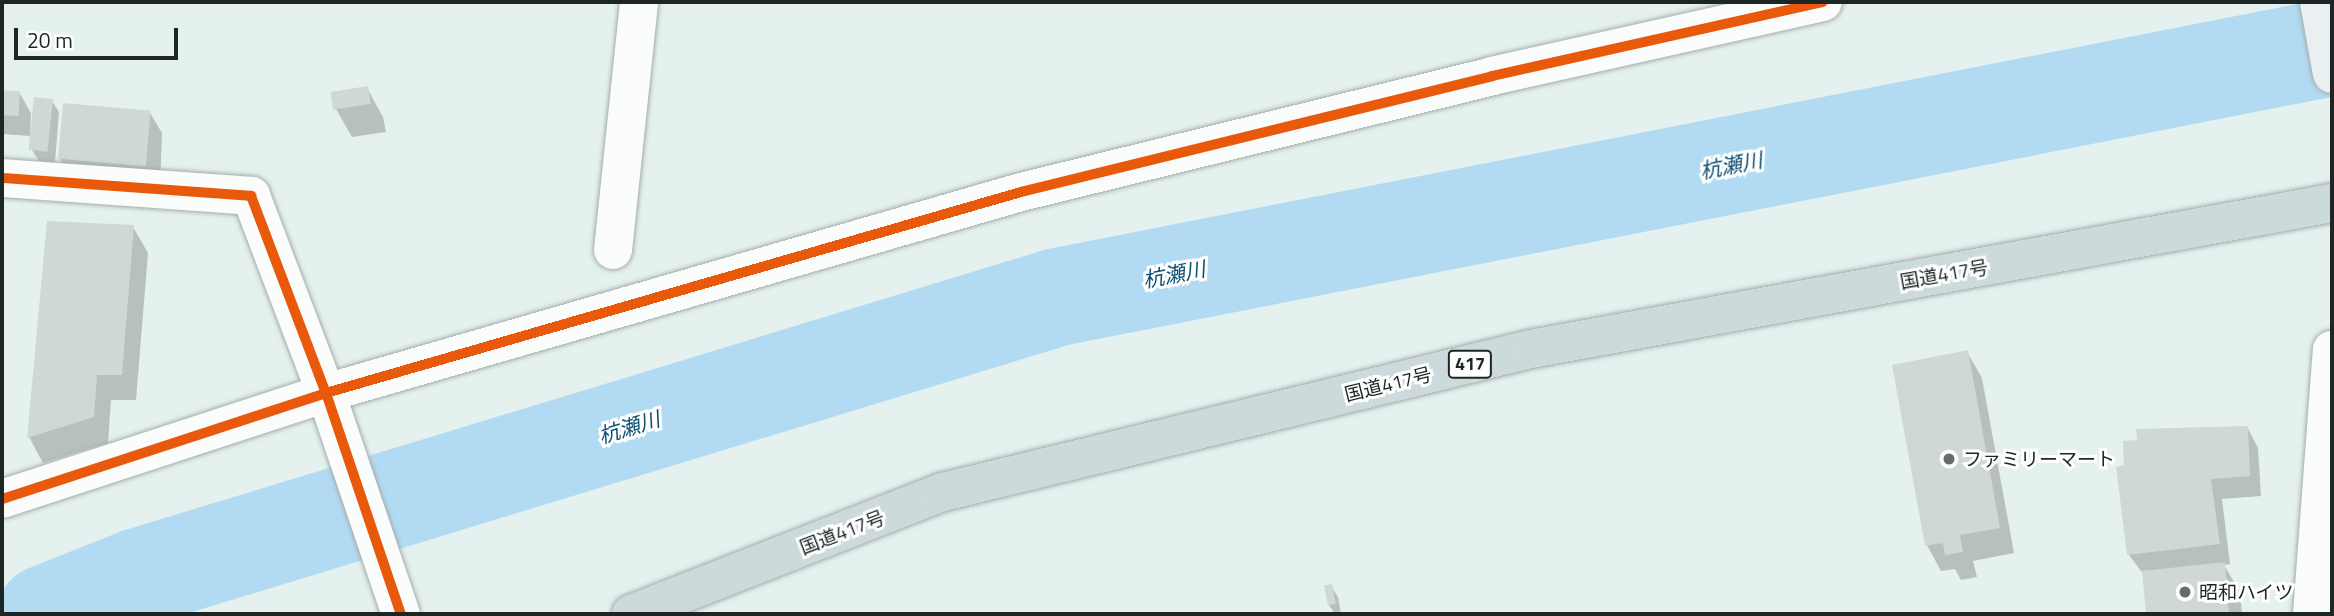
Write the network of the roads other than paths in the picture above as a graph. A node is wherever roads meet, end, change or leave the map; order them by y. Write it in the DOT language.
graph roads {
  1 [pos="639,2"];
  2 [pos="1823,2"];
  3 [pos="2319,2"];
  4 [pos="2332,74"];
  5 [pos="2,178"];
  6 [pos="2332,203"];
  7 [pos="613,250"];
  8 [pos="2332,350"];
  9 [pos="328,399"];
  10 [pos="2,499"];
  11 [pos="401,614"];
  12 [pos="631,614"];
  13 [pos="2312,614"];
  1 -- 7 [label="street"];
  2 -- 9 [label="street"];
  3 -- 4 [label="main road"];
  5 -- 9 [label="street"];
  6 -- 12 [label="highway, 国道417号 / 417"];
  8 -- 13 [label="street"];
  9 -- 10 [label="street"];
  9 -- 11 [label="street"];
}
